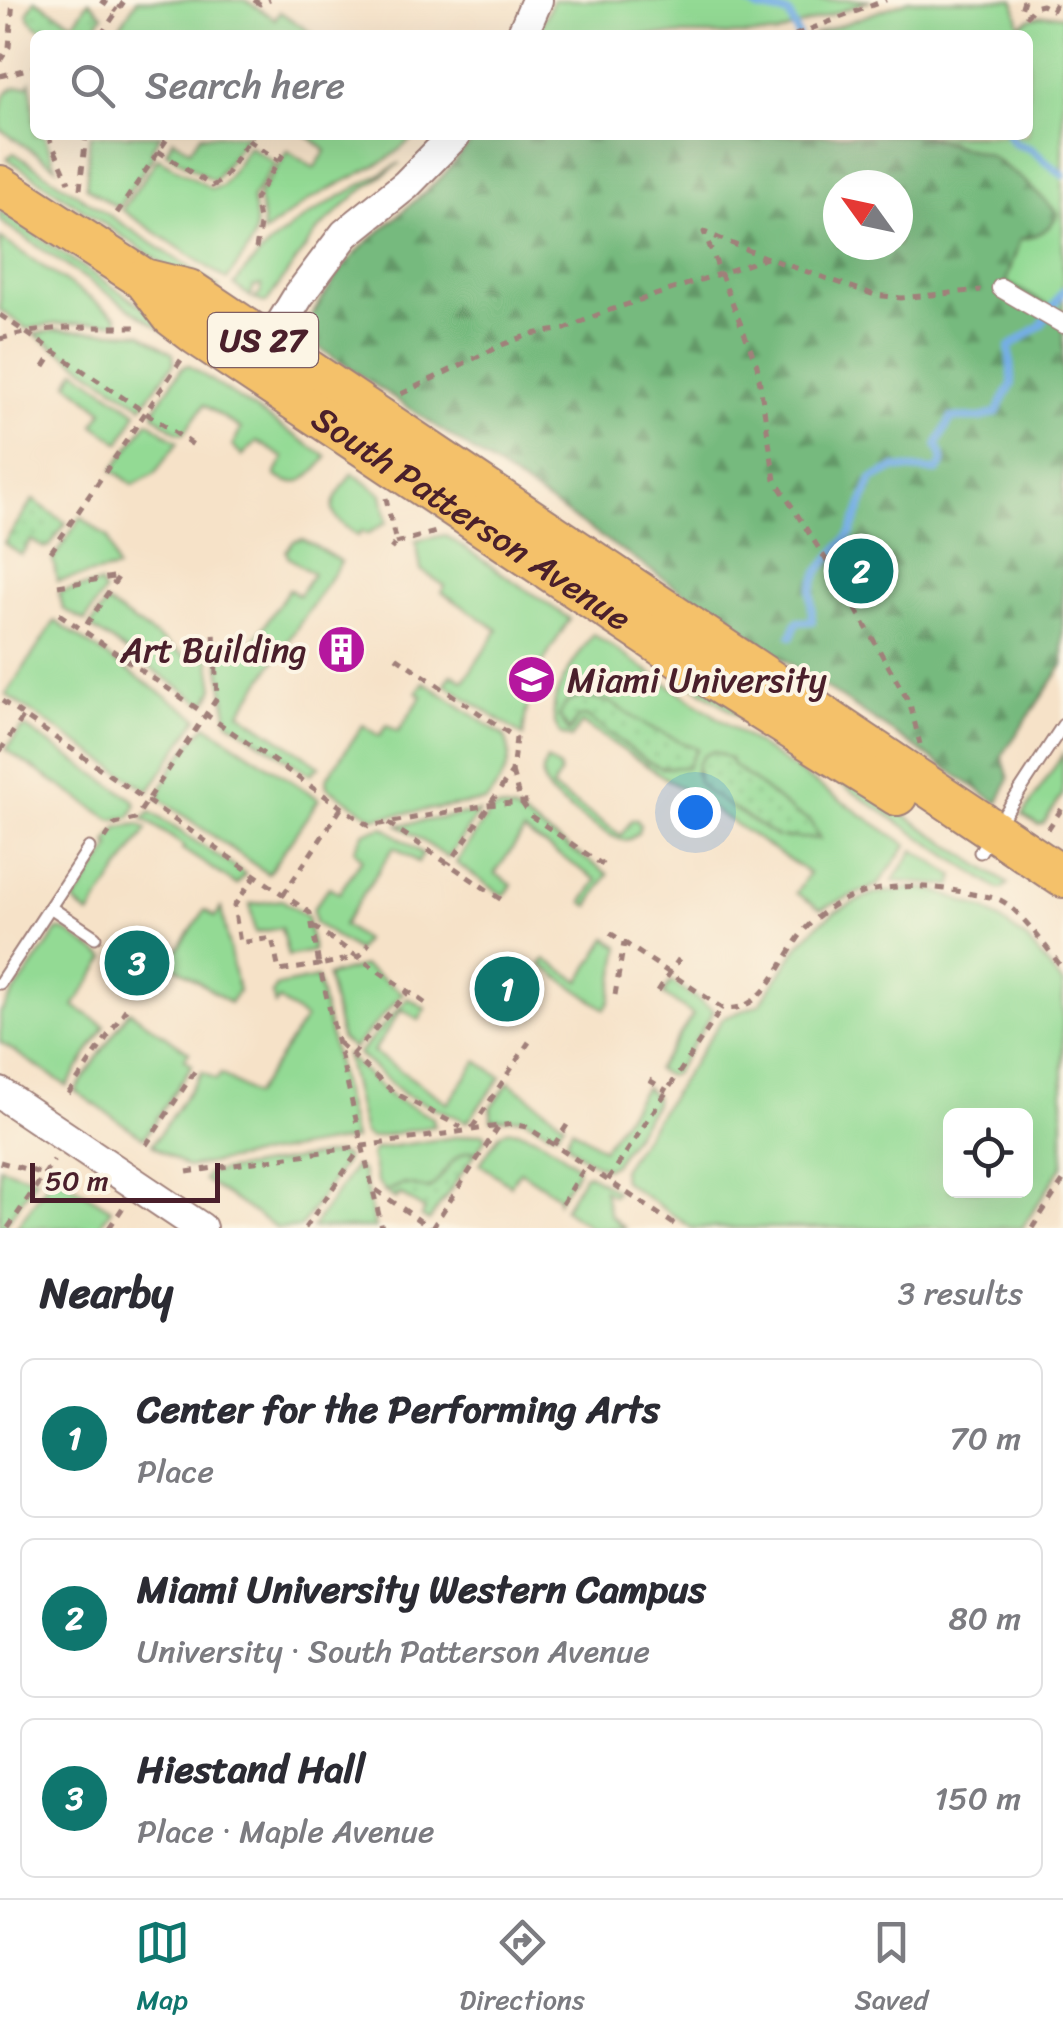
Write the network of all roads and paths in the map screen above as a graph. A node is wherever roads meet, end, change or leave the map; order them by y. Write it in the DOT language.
graph roads {
  1 [pos="13,0"];
  2 [pos="101,0"];
  3 [pos="124,0"];
  4 [pos="254,0"];
  5 [pos="270,0"];
  6 [pos="537,0"];
  7 [pos="886,0"];
  8 [pos="1024,0"];
  9 [pos="1052,0"];
  10 [pos="117,11"];
  11 [pos="104,30"];
  12 [pos="524,30"];
  13 [pos="809,30"];
  14 [pos="0,61"];
  15 [pos="30,68"];
  16 [pos="0,76"];
  17 [pos="50,140"];
  18 [pos="85,140"];
  19 [pos="166,140"];
  20 [pos="249,140"];
  21 [pos="253,140"];
  22 [pos="450,140"];
  23 [pos="286,150"];
  24 [pos="158,152"];
  25 [pos="279,161"];
  26 [pos="69,182"];
  27 [pos="0,186"];
  28 [pos="80,189"];
  29 [pos="118,213"];
  30 [pos="256,249"];
  31 [pos="767,258"];
  32 [pos="722,272"];
  33 [pos="144,279"];
  34 [pos="1001,288"];
  35 [pos="0,315"];
  36 [pos="1063,324"];
  37 [pos="145,327"];
  38 [pos="25,332"];
  39 [pos="0,339"];
  40 [pos="269,344"];
  41 [pos="54,352"];
  42 [pos="186,353"];
  43 [pos="44,367"];
  44 [pos="388,399"];
  45 [pos="144,413"];
  46 [pos="195,446"];
  47 [pos="383,486"];
  48 [pos="448,528"];
  49 [pos="396,542"];
  50 [pos="391,550"];
  51 [pos="51,552"];
  52 [pos="128,573"];
  53 [pos="119,576"];
  54 [pos="58,586"];
  55 [pos="59,614"];
  56 [pos="84,630"];
  57 [pos="214,630"];
  58 [pos="396,657"];
  59 [pos="2,701"];
  60 [pos="207,715"];
  61 [pos="24,716"];
  62 [pos="1063,724"];
  63 [pos="0,751"];
  64 [pos="923,756"];
  65 [pos="512,772"];
  66 [pos="148,800"];
  67 [pos="520,800"];
  68 [pos="535,800"];
  69 [pos="488,805"];
  70 [pos="342,807"];
  71 [pos="1063,807"];
  72 [pos="385,821"];
  73 [pos="1044,836"];
  74 [pos="987,841"];
  75 [pos="89,848"];
  76 [pos="449,864"];
  77 [pos="603,865"];
  78 [pos="256,875"];
  79 [pos="1063,877"];
  80 [pos="283,895"];
  81 [pos="502,900"];
  82 [pos="50,908"];
  83 [pos="1063,908"];
  84 [pos="311,924"];
  85 [pos="610,933"];
  86 [pos="95,937"];
  87 [pos="624,942"];
  88 [pos="369,944"];
  89 [pos="359,957"];
  90 [pos="679,958"];
  91 [pos="319,965"];
  92 [pos="1063,970"];
  93 [pos="669,973"];
  94 [pos="0,983"];
  95 [pos="658,991"];
  96 [pos="408,992"];
  97 [pos="614,995"];
  98 [pos="429,1006"];
  99 [pos="722,1008"];
  100 [pos="126,1009"];
  101 [pos="337,1041"];
  102 [pos="529,1042"];
  103 [pos="352,1055"];
  104 [pos="197,1068"];
  105 [pos="649,1080"];
  106 [pos="667,1092"];
  107 [pos="0,1094"];
  108 [pos="68,1094"];
  109 [pos="500,1125"];
  110 [pos="568,1125"];
  111 [pos="472,1128"];
  112 [pos="464,1129"];
  113 [pos="68,1139"];
  114 [pos="554,1144"];
  115 [pos="146,1146"];
  116 [pos="362,1147"];
  117 [pos="0,1162"];
  118 [pos="586,1166"];
  119 [pos="187,1172"];
  120 [pos="44,1174"];
  121 [pos="608,1180"];
  122 [pos="1063,1181"];
  123 [pos="374,1188"];
  124 [pos="562,1204"];
  125 [pos="8,1228"];
  126 [pos="201,1228"];
  127 [pos="305,1228"];
  128 [pos="382,1228"];
  129 [pos="431,1228"];
  130 [pos="679,1228"];
  131 [pos="1032,1228"];
  1 -- 14 [label="path"];
  2 -- 10 [label="path"];
  3 -- 10 [label="path"];
  4 -- 5 [label="path"];
  6 -- 12 [label="street"];
  7 -- 13 [label="path"];
  8 -- 9 [label="path"];
  10 -- 11 [label="path"];
  15 -- 16 [label="path"];
  17 -- 26 [label="path"];
  18 -- 28 [label="path"];
  19 -- 24 [label="path"];
  20 -- 24 [label="path"];
  21 -- 25 [label="path"];
  22 -- 40 [label="street"];
  23 -- 25 [label="path"];
  24 -- 29 [label="path"];
  25 -- 30 [label="path"];
  27 -- 33 [label="highway, South Patterson Avenue / US 27"];
  31 -- 32 [label="path"];
  31 -- 32 [label="path"];
  31 -- 34 [label="path"];
  32 -- 44 [label="path"];
  32 -- 64 [label="path"];
  33 -- 40 [label="highway, South Patterson Avenue / US 27"];
  33 -- 74 [label="highway, South Patterson Avenue / US 27"];
  34 -- 36 [label="street"];
  35 -- 38 [label="path"];
  37 -- 38 [label="path"];
  38 -- 39 [label="path"];
  38 -- 41 [label="path"];
  40 -- 74 [label="highway, South Patterson Avenue / US 27"];
  41 -- 43 [label="path"];
  41 -- 45 [label="path"];
  42 -- 45 [label="path"];
  45 -- 46 [label="path"];
  45 -- 51 [label="path"];
  47 -- 49 [label="path"];
  48 -- 49 [label="path"];
  49 -- 50 [label="path"];
  52 -- 53 [label="path"];
  53 -- 54 [label="path"];
  53 -- 56 [label="path"];
  55 -- 56 [label="path"];
  56 -- 60 [label="path"];
  57 -- 60 [label="path"];
  58 -- 65 [label="path"];
  59 -- 61 [label="path"];
  60 -- 66 [label="path"];
  60 -- 70 [label="path"];
  61 -- 63 [label="path"];
  61 -- 66 [label="path"];
  62 -- 74 [label="lane"];
  65 -- 67 [label="path"];
  65 -- 69 [label="path"];
  66 -- 75 [label="path"];
  66 -- 78 [label="path"];
  67 -- 68 [label="path"];
  67 -- 69 [label="path"];
  67 -- 77 [label="path"];
  69 -- 72 [label="path"];
  69 -- 76 [label="path"];
  70 -- 72 [label="path"];
  70 -- 80 [label="path"];
  71 -- 73 [label="path"];
  72 -- 76 [label="path"];
  74 -- 79 [label="highway, South Patterson Avenue / US 27"];
  74 -- 83 [label="highway, South Patterson Avenue / US 27"];
  75 -- 82 [label="lane"];
  76 -- 81 [label="path"];
  78 -- 80 [label="path"];
  78 -- 91 [label="path"];
  80 -- 84 [label="path"];
  82 -- 86 [label="lane"];
  82 -- 94 [label="lane"];
  84 -- 89 [label="path"];
  84 -- 91 [label="path"];
  85 -- 87 [label="path"];
  87 -- 93 [label="path"];
  87 -- 97 [label="path"];
  88 -- 89 [label="path"];
  89 -- 91 [label="path"];
  89 -- 96 [label="path"];
  90 -- 93 [label="path"];
  91 -- 101 [label="path"];
  92 -- 99 [label="path"];
  93 -- 95 [label="path"];
  93 -- 99 [label="path"];
  96 -- 98 [label="path"];
  96 -- 103 [label="path"];
  99 -- 106 [label="path"];
  100 -- 108 [label="path"];
  101 -- 103 [label="path"];
  101 -- 116 [label="path"];
  102 -- 111 [label="path"];
  103 -- 112 [label="path"];
  104 -- 115 [label="path"];
  105 -- 106 [label="path"];
  106 -- 121 [label="path"];
  107 -- 113 [label="street"];
  109 -- 111 [label="path"];
  109 -- 114 [label="path"];
  109 -- 129 [label="path"];
  110 -- 114 [label="path"];
  111 -- 112 [label="path"];
  112 -- 116 [label="path"];
  113 -- 120 [label="path"];
  113 -- 126 [label="street"];
  114 -- 118 [label="path"];
  116 -- 119 [label="path"];
  116 -- 123 [label="path"];
  116 -- 127 [label="path"];
  117 -- 120 [label="path"];
  118 -- 121 [label="path"];
  118 -- 124 [label="path"];
  120 -- 125 [label="path"];
  121 -- 130 [label="path"];
  122 -- 131 [label="path"];
  123 -- 128 [label="path"];
  123 -- 129 [label="path"];
}
